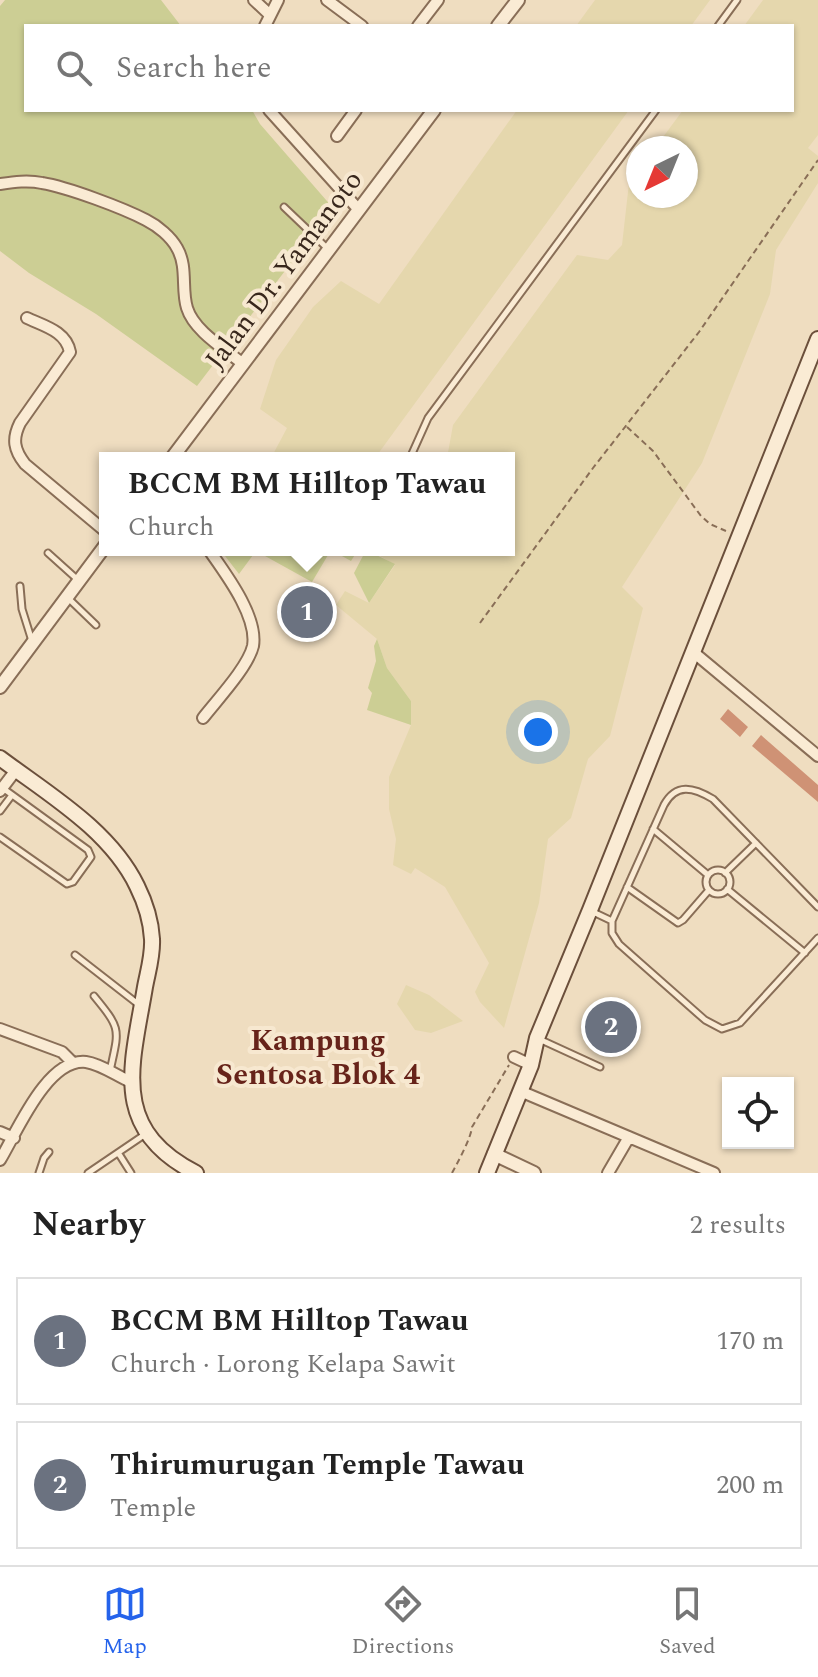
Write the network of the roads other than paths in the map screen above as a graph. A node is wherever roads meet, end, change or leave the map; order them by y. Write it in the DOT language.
graph roads {
  1 [pos="254,0"];
  2 [pos="278,0"];
  3 [pos="327,0"];
  4 [pos="438,0"];
  5 [pos="518,0"];
  6 [pos="737,0"];
  7 [pos="270,15"];
  8 [pos="266,24"];
  9 [pos="359,24"];
  10 [pos="420,24"];
  11 [pos="500,24"];
  12 [pos="719,24"];
  13 [pos="271,112"];
  14 [pos="355,112"];
  15 [pos="432,112"];
  16 [pos="655,112"];
  17 [pos="337,136"];
  18 [pos="0,184"];
  19 [pos="284,207"];
  20 [pos="359,210"];
  21 [pos="329,250"];
  22 [pos="27,318"];
  23 [pos="818,339"];
  24 [pos="243,364"];
  25 [pos="177,452"];
  26 [pos="413,452"];
  27 [pos="99,526"];
  28 [pos="48,553"];
  29 [pos="99,554"];
  30 [pos="213,556"];
  31 [pos="79,581"];
  32 [pos="20,586"];
  33 [pos="67,597"];
  34 [pos="96,625"];
  35 [pos="32,642"];
  36 [pos="692,651"];
  37 [pos="1,683"];
  38 [pos="203,718"];
  39 [pos="818,756"];
  40 [pos="0,758"];
  41 [pos="16,770"];
  42 [pos="4,790"];
  43 [pos="0,811"];
  44 [pos="653,829"];
  45 [pos="0,837"];
  46 [pos="756,843"];
  47 [pos="725,873"];
  48 [pos="708,875"];
  49 [pos="627,887"];
  50 [pos="727,889"];
  51 [pos="709,890"];
  52 [pos="818,907"];
  53 [pos="590,910"];
  54 [pos="612,921"];
  55 [pos="818,938"];
  56 [pos="805,953"];
  57 [pos="75,955"];
  58 [pos="94,996"];
  59 [pos="142,1007"];
  60 [pos="0,1029"];
  61 [pos="528,1055"];
  62 [pos="73,1063"];
  63 [pos="600,1067"];
  64 [pos="110,1072"];
  65 [pos="131,1082"];
  66 [pos="520,1091"];
  67 [pos="0,1132"];
  68 [pos="147,1132"];
  69 [pos="629,1137"];
  70 [pos="14,1138"];
  71 [pos="49,1152"];
  72 [pos="119,1154"];
  73 [pos="494,1154"];
  74 [pos="0,1160"];
  75 [pos="39,1173"];
  76 [pos="88,1173"];
  77 [pos="131,1173"];
  78 [pos="196,1173"];
  79 [pos="478,1173"];
  80 [pos="487,1173"];
  81 [pos="534,1173"];
  82 [pos="608,1173"];
  83 [pos="714,1173"];
  1 -- 7 [label="street"];
  2 -- 7 [label="street"];
  3 -- 9 [label="street"];
  4 -- 10 [label="street"];
  5 -- 11 [label="street"];
  6 -- 12 [label="lane"];
  7 -- 8 [label="street"];
  13 -- 20 [label="street"];
  14 -- 17 [label="street"];
  15 -- 20 [label="street, Jalan Dr. Yamanoto"];
  16 -- 26 [label="lane"];
  18 -- 24 [label="street"];
  19 -- 21 [label="lane"];
  20 -- 21 [label="street, Jalan Dr. Yamanoto"];
  21 -- 24 [label="street, Jalan Dr. Yamanoto"];
  22 -- 27 [label="street"];
  23 -- 36 [label="main road"];
  24 -- 25 [label="street, Jalan Dr. Yamanoto"];
  28 -- 31 [label="lane"];
  29 -- 31 [label="street"];
  30 -- 38 [label="street"];
  31 -- 33 [label="street"];
  32 -- 35 [label="lane"];
  33 -- 34 [label="lane"];
  33 -- 35 [label="street"];
  35 -- 37 [label="street"];
  36 -- 39 [label="street"];
  36 -- 53 [label="main road"];
  40 -- 41 [label="main road"];
  41 -- 42 [label="street"];
  41 -- 59 [label="main road"];
  42 -- 43 [label="lane"];
  42 -- 45 [label="lane"];
  44 -- 46 [label="lane"];
  44 -- 48 [label="lane"];
  44 -- 49 [label="lane"];
  46 -- 47 [label="lane"];
  46 -- 52 [label="lane"];
  47 -- 48 [label="lane"];
  47 -- 50 [label="lane"];
  48 -- 51 [label="lane"];
  49 -- 51 [label="lane"];
  49 -- 54 [label="lane"];
  50 -- 51 [label="lane"];
  50 -- 56 [label="lane"];
  53 -- 54 [label="lane"];
  53 -- 61 [label="main road"];
  54 -- 56 [label="lane"];
  55 -- 56 [label="lane"];
  57 -- 59 [label="lane"];
  58 -- 64 [label="lane"];
  59 -- 65 [label="main road"];
  60 -- 62 [label="street"];
  61 -- 63 [label="lane"];
  61 -- 66 [label="main road"];
  61 -- 79 [label="main road"];
  62 -- 64 [label="street"];
  62 -- 70 [label="street"];
  64 -- 65 [label="street"];
  65 -- 68 [label="main road"];
  66 -- 69 [label="street"];
  66 -- 73 [label="main road"];
  67 -- 70 [label="street"];
  68 -- 72 [label="lane"];
  68 -- 78 [label="main road"];
  69 -- 82 [label="street"];
  69 -- 83 [label="street"];
  70 -- 74 [label="street"];
  71 -- 75 [label="lane"];
  72 -- 76 [label="lane"];
  72 -- 77 [label="lane"];
  73 -- 80 [label="main road"];
  73 -- 81 [label="street"];
}
